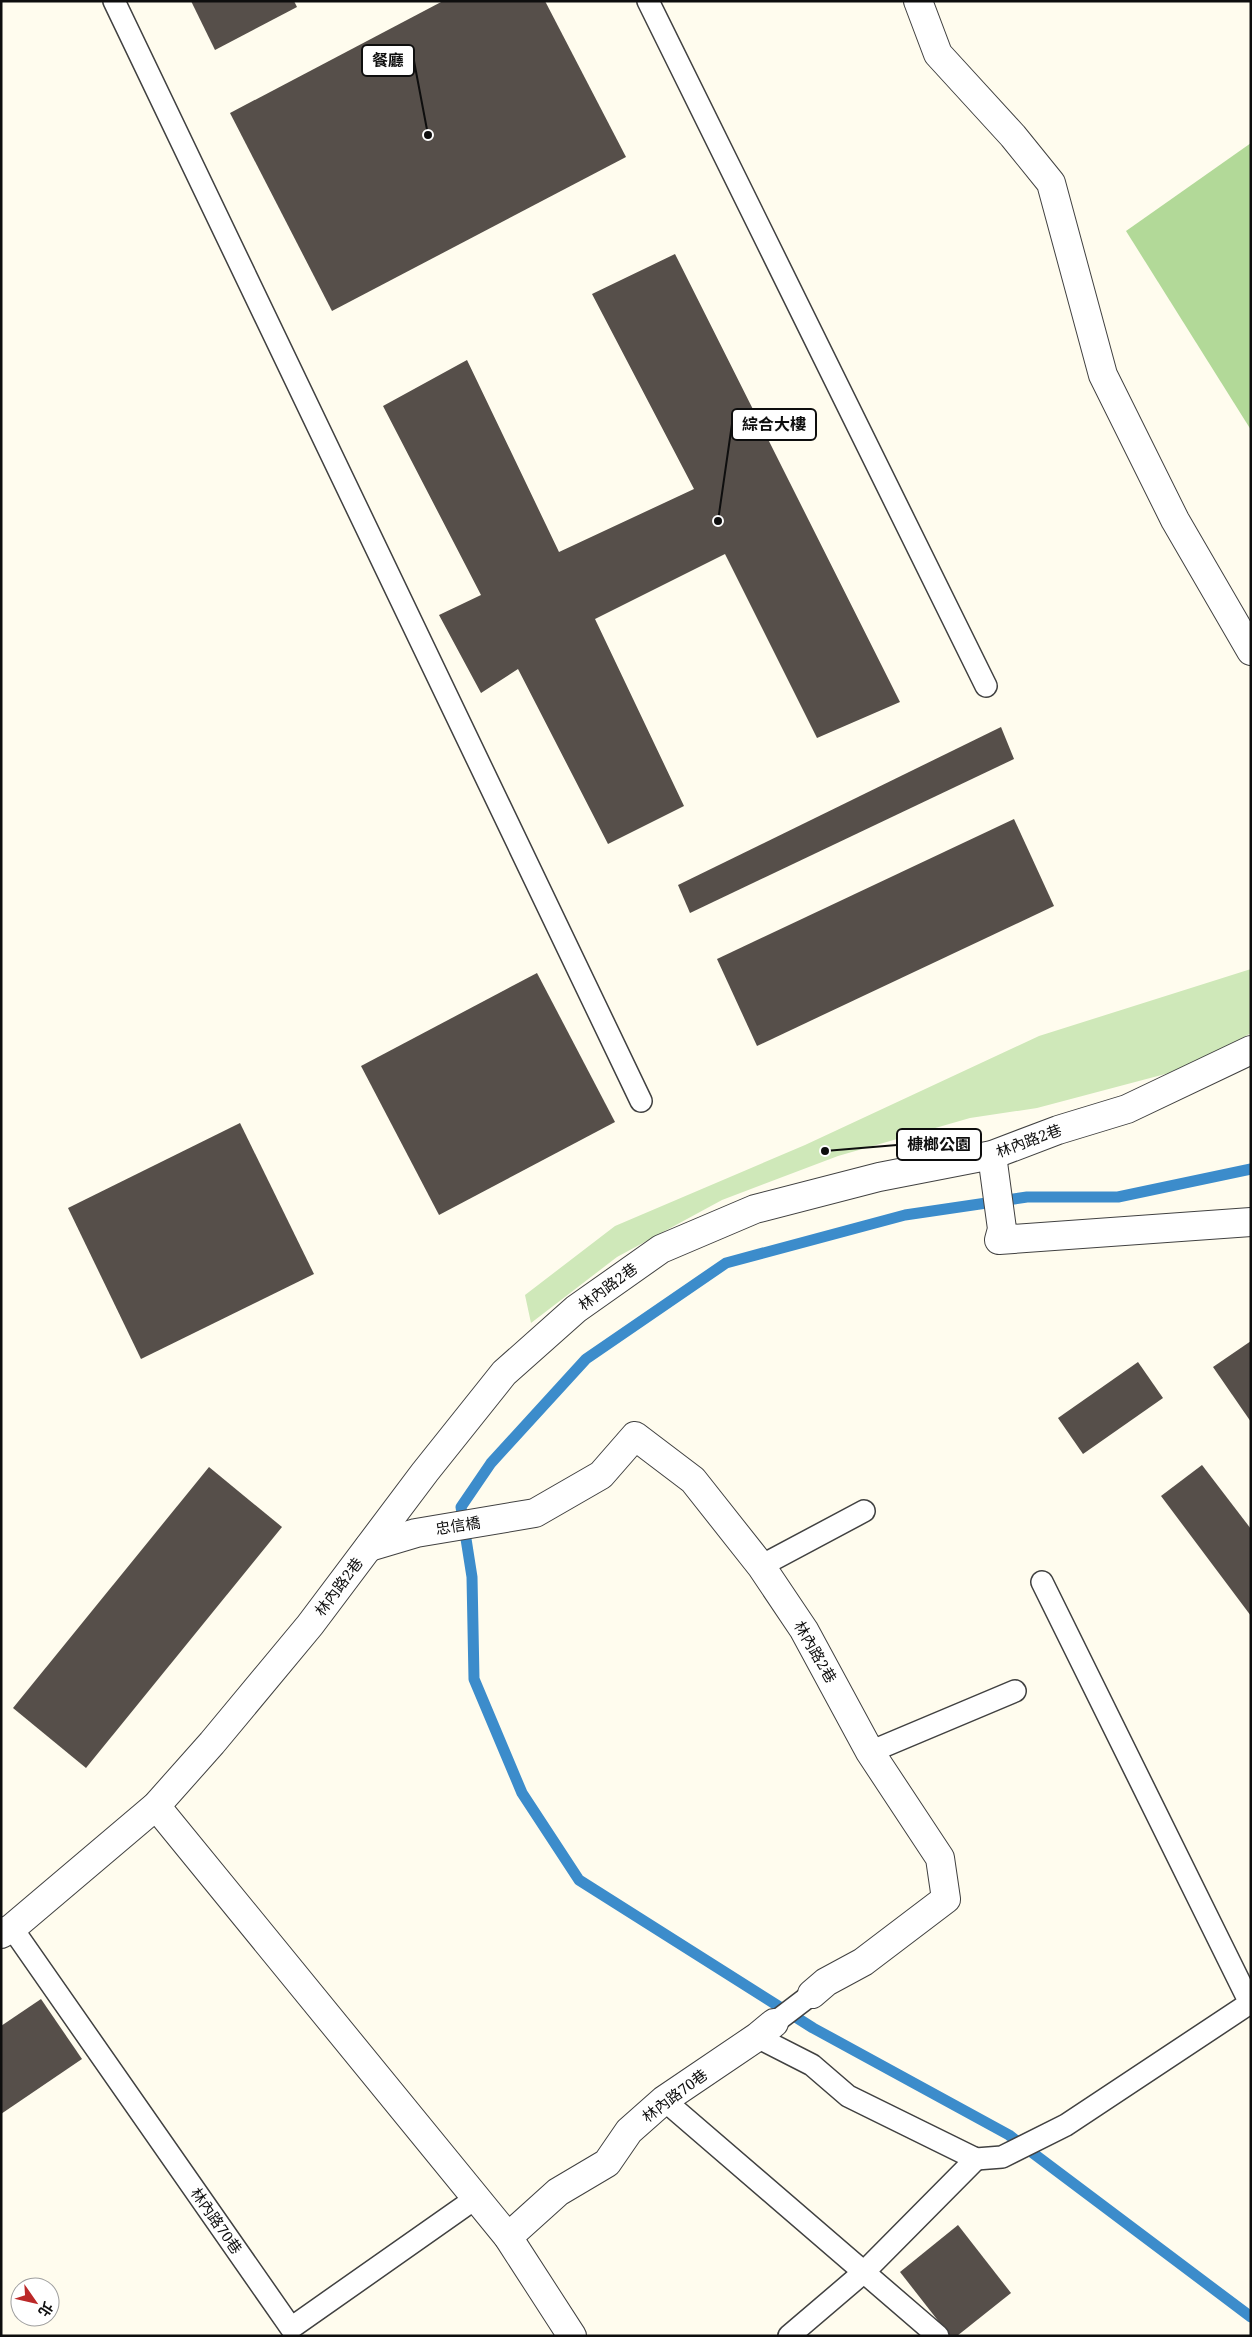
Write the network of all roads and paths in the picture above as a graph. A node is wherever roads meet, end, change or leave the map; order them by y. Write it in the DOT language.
graph roads {
  1 [pos="114,1"];
  2 [pos="648,1"];
  3 [pos="918,1"];
  4 [pos="1251,651"];
  5 [pos="986,686"];
  6 [pos="1251,1050"];
  7 [pos="642,1100"];
  8 [pos="992,1155"];
  9 [pos="1251,1222"];
  10 [pos="864,1511"];
  11 [pos="501,1519"];
  12 [pos="369,1547"];
  13 [pos="761,1566"];
  14 [pos="1042,1582"];
  15 [pos="1015,1691"];
  16 [pos="870,1752"];
  17 [pos="156,1806"];
  18 [pos="6,1931"];
  19 [pos="812,1994"];
  20 [pos="766,2030"];
  21 [pos="664,2100"];
  22 [pos="976,2159"];
  23 [pos="476,2198"];
  24 [pos="508,2237"];
  25 [pos="864,2272"];
  26 [pos="572,2336"];
  27 [pos="789,2336"];
  28 [pos="938,2336"];
  1 -- 7 [label="lane"];
  2 -- 5 [label="lane"];
  3 -- 4 [label="street"];
  6 -- 8 [label="street, 林內路2巷"];
  8 -- 9 [label="street"];
  8 -- 12 [label="street, 林內路2巷"];
  10 -- 13 [label="lane"];
  11 -- 12 [label="street, 忠信橋"];
  11 -- 13 [label="street, 林內路2巷"];
  12 -- 17 [label="street, 林內路2巷"];
  13 -- 16 [label="street, 林內路2巷"];
  14 -- 22 [label="lane"];
  15 -- 16 [label="lane"];
  16 -- 19 [label="street, 林內路2巷"];
  17 -- 18 [label="street, 林內路2巷"];
  17 -- 23 [label="street"];
  18 -- 23 [label="lane, 林內路70巷"];
  19 -- 20 [label="lane"];
  20 -- 21 [label="street, 林內路70巷"];
  20 -- 22 [label="lane"];
  21 -- 24 [label="street, 林內路70巷"];
  21 -- 25 [label="lane"];
  22 -- 25 [label="lane"];
  23 -- 24 [label="street"];
  24 -- 26 [label="street"];
  25 -- 27 [label="lane"];
  25 -- 28 [label="lane"];
}
